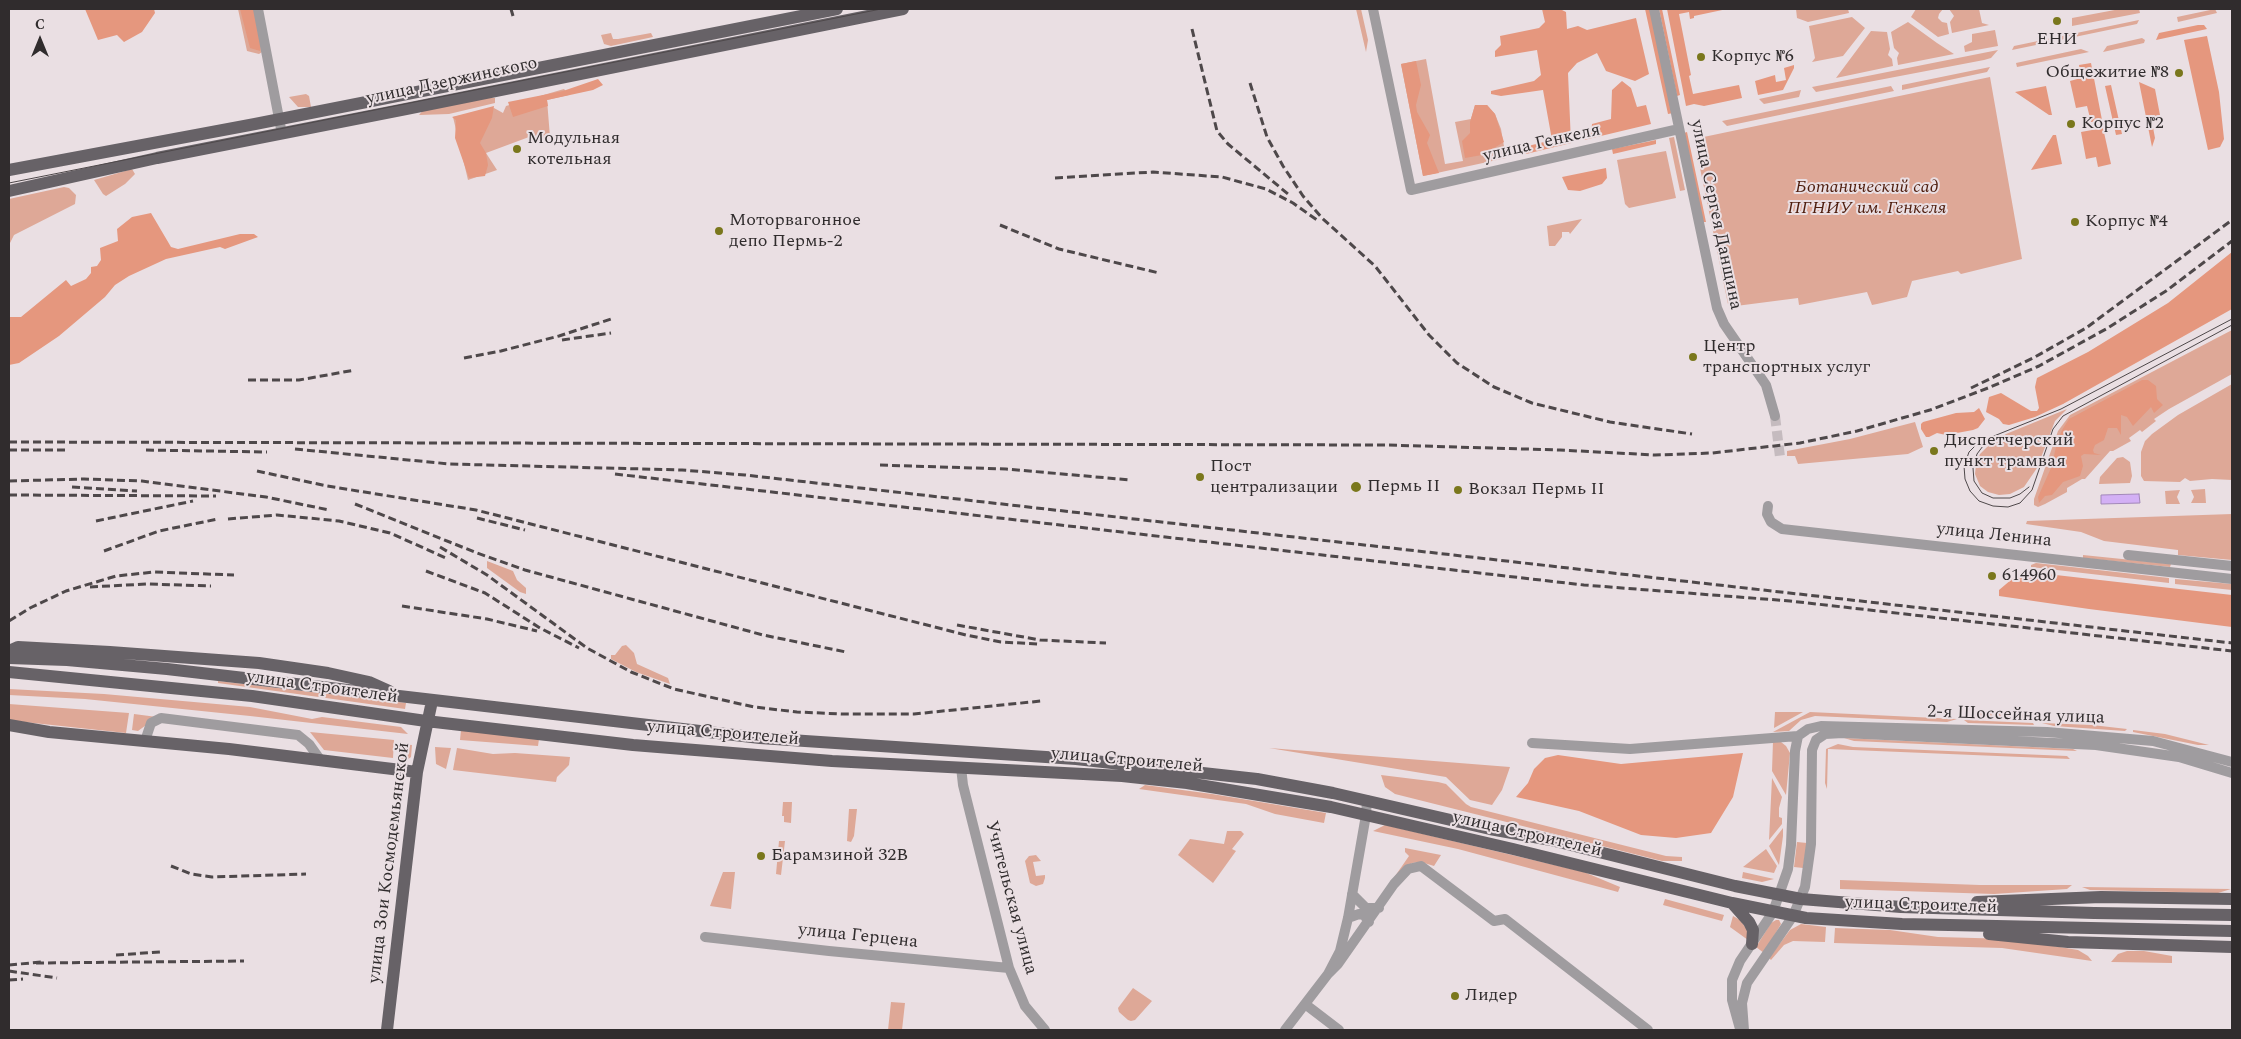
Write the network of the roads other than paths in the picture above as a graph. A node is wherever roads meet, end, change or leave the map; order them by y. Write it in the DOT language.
graph roads {
  1 [pos="258,9"];
  2 [pos="837,9"];
  3 [pos="903,9"];
  4 [pos="1373,9"];
  5 [pos="1654,9"];
  6 [pos="279,119"];
  7 [pos="1680,128"];
  8 [pos="282,134"];
  9 [pos="9,170"];
  10 [pos="9,191"];
  11 [pos="1775,416"];
  12 [pos="1768,506"];
  13 [pos="2128,554"];
  14 [pos="2232,566"];
  15 [pos="2232,578"];
  16 [pos="9,651"];
  17 [pos="9,658"];
  18 [pos="9,672"];
  19 [pos="400,696"];
  20 [pos="432,701"];
  21 [pos="426,721"];
  22 [pos="9,725"];
  23 [pos="1798,736"];
  24 [pos="145,742"];
  25 [pos="1532,743"];
  26 [pos="321,761"];
  27 [pos="2232,762"];
  28 [pos="961,767"];
  29 [pos="417,772"];
  30 [pos="2232,773"];
  31 [pos="1367,800"];
  32 [pos="1366,815"];
  33 [pos="1352,894"];
  34 [pos="1780,895"];
  35 [pos="1801,899"];
  36 [pos="2232,899"];
  37 [pos="1732,903"];
  38 [pos="1901,907"];
  39 [pos="1379,908"];
  40 [pos="1773,912"];
  41 [pos="2232,915"];
  42 [pos="1793,916"];
  43 [pos="1348,918"];
  44 [pos="1369,922"];
  45 [pos="1902,924"];
  46 [pos="2232,931"];
  47 [pos="705,937"];
  48 [pos="1752,944"];
  49 [pos="2232,947"];
  50 [pos="1008,968"];
  51 [pos="1328,974"];
  52 [pos="1305,1004"];
  53 [pos="387,1030"];
  54 [pos="1045,1030"];
  55 [pos="1285,1030"];
  56 [pos="1339,1030"];
  57 [pos="1648,1030"];
  58 [pos="1742,1030"];
  1 -- 6 [label="street"];
  2 -- 6 [label="main road, улица Дзержинского"];
  3 -- 8 [label="main road, улица Дзержинского"];
  4 -- 7 [label="street, улица Генкеля"];
  5 -- 7 [label="street, улица Сергея Данщина"];
  6 -- 8 [label="street"];
  6 -- 9 [label="main road, улица Дзержинского"];
  7 -- 11 [label="street, улица Сергея Данщина"];
  8 -- 10 [label="main road, улица Дзержинского"];
  12 -- 15 [label="street, улица Ленина"];
  13 -- 14 [label="street"];
  16 -- 19 [label="main road"];
  17 -- 19 [label="main road, улица Строителей"];
  18 -- 21 [label="main road, улица Строителей"];
  19 -- 20 [label="main road, улица Строителей"];
  20 -- 21 [label="main road, улица Зои Космодемьянской"];
  20 -- 31 [label="main road, улица Строителей"];
  21 -- 28 [label="main road, улица Строителей"];
  21 -- 29 [label="main road, улица Зои Космодемьянской"];
  22 -- 24 [label="main road"];
  23 -- 25 [label="street, 2-я Шоссейная улица"];
  23 -- 27 [label="street, 2-я Шоссейная улица"];
  23 -- 34 [label="street"];
  24 -- 26 [label="main road"];
  24 -- 26 [label="street"];
  26 -- 29 [label="main road"];
  28 -- 32 [label="main road, улица Строителей"];
  28 -- 50 [label="street, Учительская улица"];
  29 -- 53 [label="main road, улица Зои Космодемьянской"];
  30 -- 35 [label="street"];
  31 -- 32 [label="street"];
  31 -- 34 [label="main road, улица Строителей"];
  32 -- 33 [label="street"];
  32 -- 37 [label="main road, улица Строителей"];
  33 -- 39 [label="street"];
  33 -- 43 [label="street"];
  34 -- 35 [label="main road, улица Строителей"];
  34 -- 40 [label="street"];
  35 -- 38 [label="main road, улица Строителей"];
  35 -- 42 [label="street"];
  36 -- 38 [label="main road"];
  37 -- 40 [label="main road, улица Строителей"];
  37 -- 48 [label="main road"];
  38 -- 41 [label="main road, улица Строителей"];
  39 -- 44 [label="street"];
  39 -- 57 [label="street"];
  40 -- 42 [label="main road, улица Строителей"];
  40 -- 48 [label="street"];
  42 -- 45 [label="main road, улица Строителей"];
  42 -- 58 [label="street"];
  43 -- 44 [label="street"];
  43 -- 51 [label="street"];
  44 -- 51 [label="street"];
  45 -- 46 [label="main road, улица Строителей"];
  45 -- 49 [label="main road"];
  47 -- 50 [label="street, улица Герцена"];
  48 -- 58 [label="street"];
  50 -- 54 [label="street, Учительская улица"];
  51 -- 52 [label="street"];
  52 -- 55 [label="street"];
  52 -- 56 [label="street"];
}
